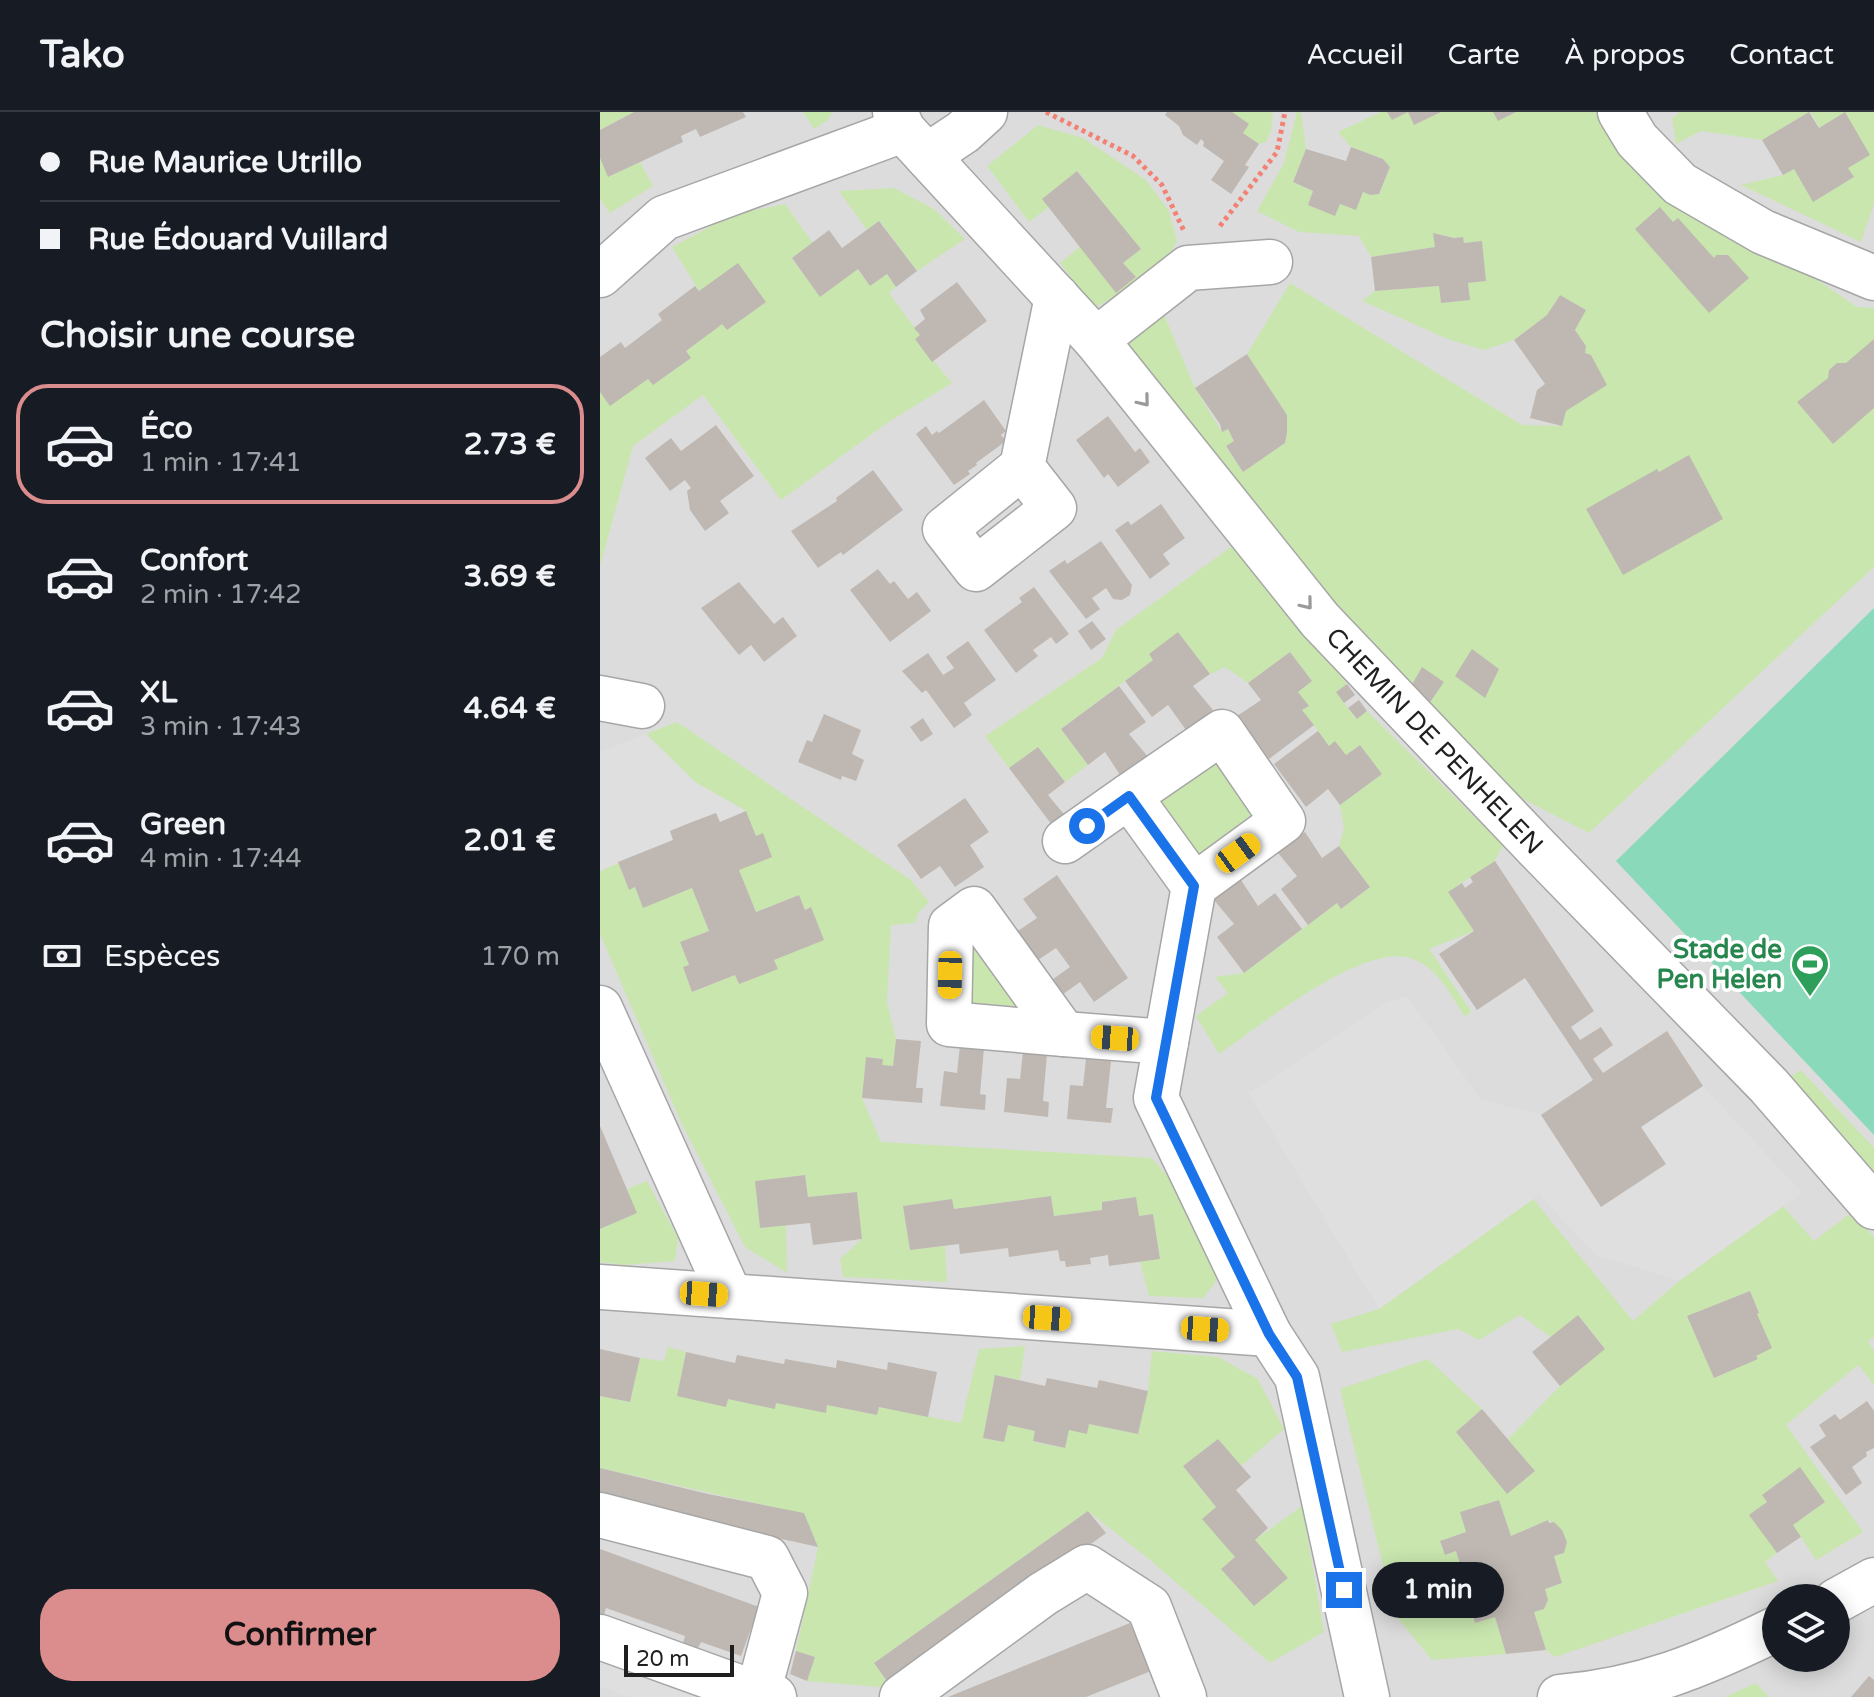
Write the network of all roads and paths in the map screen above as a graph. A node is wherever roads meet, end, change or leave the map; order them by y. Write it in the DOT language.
graph roads {
  1 [pos="985,112"];
  2 [pos="1046,112"];
  3 [pos="1285,112"];
  4 [pos="1628,126"];
  5 [pos="908,132"];
  6 [pos="1270,262"];
  7 [pos="1188,268"];
  8 [pos="600,275"];
  9 [pos="1874,278"];
  10 [pos="1057,297"];
  11 [pos="1096,340"];
  12 [pos="1022,467"];
  13 [pos="600,698"];
  14 [pos="642,706"];
  15 [pos="1129,796"];
  16 [pos="1065,841"];
  17 [pos="1194,886"];
  18 [pos="600,1008"];
  19 [pos="1064,1034"];
  20 [pos="1166,1042"];
  21 [pos="1874,1207"];
  22 [pos="600,1287"];
  23 [pos="730,1296"];
  24 [pos="1269,1334"];
  25 [pos="600,1515"];
  26 [pos="1874,1580"];
  27 [pos="1850,1593"];
  28 [pos="1762,1635"];
  29 [pos="600,1637"];
  30 [pos="763,1696"];
  31 [pos="902,1697"];
  32 [pos="1184,1697"];
  33 [pos="1367,1697"];
  34 [pos="1560,1697"];
  1 -- 5 [label="street"];
  2 -- 7 [label="path"];
  3 -- 7 [label="path"];
  4 -- 9 [label="street"];
  5 -- 8 [label="street"];
  5 -- 10 [label="street, CHEMIN DE PENHELEN"];
  6 -- 7 [label="street"];
  7 -- 11 [label="street"];
  10 -- 11 [label="street, CHEMIN DE PENHELEN"];
  10 -- 12 [label="street"];
  11 -- 21 [label="street, CHEMIN DE PENHELEN, one-way"];
  13 -- 14 [label="street"];
  15 -- 16 [label="street"];
  15 -- 17 [label="street"];
  15 -- 17 [label="street"];
  17 -- 20 [label="street"];
  18 -- 23 [label="street"];
  19 -- 20 [label="street"];
  20 -- 24 [label="street"];
  22 -- 23 [label="street"];
  23 -- 24 [label="street"];
  24 -- 33 [label="street"];
  25 -- 30 [label="street"];
  26 -- 27 [label="street"];
  28 -- 34 [label="street"];
  29 -- 30 [label="street"];
  31 -- 32 [label="street"];
}
